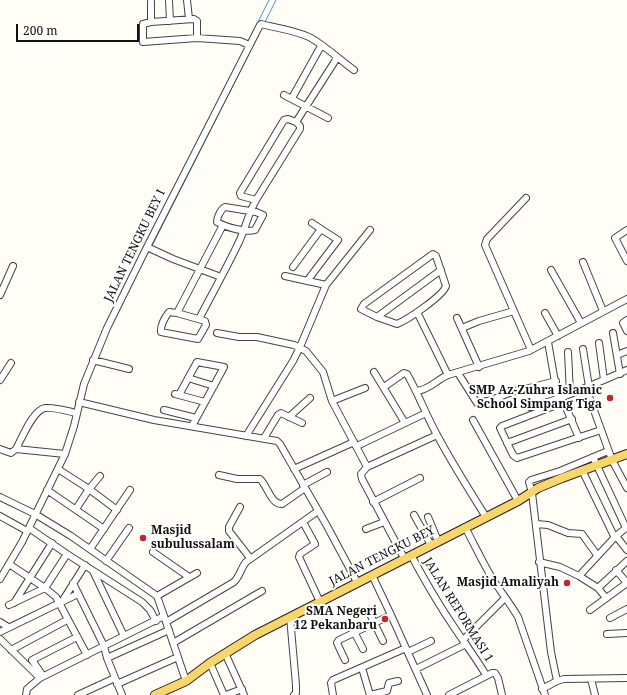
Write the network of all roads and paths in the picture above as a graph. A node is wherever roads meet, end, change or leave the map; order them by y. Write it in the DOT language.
graph roads {
  1 [pos="169,0"];
  2 [pos="187,0"];
  3 [pos="151,2"];
  4 [pos="189,19"];
  5 [pos="170,21"];
  6 [pos="151,22"];
  7 [pos="197,38"];
  8 [pos="249,45"];
  9 [pos="321,46"];
  10 [pos="337,58"];
  11 [pos="354,70"];
  12 [pos="284,95"];
  13 [pos="292,98"];
  14 [pos="306,106"];
  15 [pos="328,118"];
  16 [pos="296,122"];
  17 [pos="526,198"];
  18 [pos="256,200"];
  19 [pos="250,211"];
  20 [pos="312,223"];
  21 [pos="223,225"];
  22 [pos="321,229"];
  23 [pos="370,230"];
  24 [pos="627,230"];
  25 [pos="244,231"];
  26 [pos="147,247"];
  27 [pos="627,260"];
  28 [pos="583,262"];
  29 [pos="13,266"];
  30 [pos="293,267"];
  31 [pos="200,270"];
  32 [pos="441,270"];
  33 [pos="551,270"];
  34 [pos="285,276"];
  35 [pos="221,277"];
  36 [pos="307,281"];
  37 [pos="326,285"];
  38 [pos="0,295"];
  39 [pos="627,299"];
  40 [pos="514,311"];
  41 [pos="603,311"];
  42 [pos="417,312"];
  43 [pos="177,313"];
  44 [pos="545,314"];
  45 [pos="377,317"];
  46 [pos="457,318"];
  47 [pos="199,319"];
  48 [pos="627,320"];
  49 [pos="581,323"];
  50 [pos="462,328"];
  51 [pos="627,331"];
  52 [pos="217,333"];
  53 [pos="613,333"];
  54 [pos="558,336"];
  55 [pos="548,342"];
  56 [pos="599,343"];
  57 [pos="300,347"];
  58 [pos="583,349"];
  59 [pos="531,350"];
  60 [pos="627,351"];
  61 [pos="568,352"];
  62 [pos="617,355"];
  63 [pos="93,360"];
  64 [pos="11,363"];
  65 [pos="479,366"];
  66 [pos="129,369"];
  67 [pos="627,370"];
  68 [pos="374,372"];
  69 [pos="458,373"];
  70 [pos="620,374"];
  71 [pos="448,375"];
  72 [pos="188,378"];
  73 [pos="0,380"];
  74 [pos="604,380"];
  75 [pos="556,381"];
  76 [pos="214,386"];
  77 [pos="384,387"];
  78 [pos="365,388"];
  79 [pos="588,388"];
  80 [pos="525,389"];
  81 [pos="518,390"];
  82 [pos="417,391"];
  83 [pos="570,394"];
  84 [pos="310,398"];
  85 [pos="558,398"];
  86 [pos="332,401"];
  87 [pos="79,402"];
  88 [pos="205,402"];
  89 [pos="530,407"];
  90 [pos="164,410"];
  91 [pos="76,413"];
  92 [pos="426,413"];
  93 [pos="290,417"];
  94 [pos="196,418"];
  95 [pos="572,419"];
  96 [pos="473,420"];
  97 [pos="302,423"];
  98 [pos="405,423"];
  99 [pos="192,426"];
  100 [pos="601,430"];
  101 [pos="437,435"];
  102 [pos="246,436"];
  103 [pos="264,438"];
  104 [pos="579,438"];
  105 [pos="507,443"];
  106 [pos="355,444"];
  107 [pos="0,449"];
  108 [pos="16,449"];
  109 [pos="608,451"];
  110 [pos="65,454"];
  111 [pos="627,454"];
  112 [pos="593,457"];
  113 [pos="612,460"];
  114 [pos="597,466"];
  115 [pos="367,467"];
  116 [pos="58,469"];
  117 [pos="294,469"];
  118 [pos="582,470"];
  119 [pos="327,472"];
  120 [pos="219,475"];
  121 [pos="100,476"];
  122 [pos="420,478"];
  123 [pos="304,486"];
  124 [pos="627,488"];
  125 [pos="89,489"];
  126 [pos="47,490"];
  127 [pos="130,490"];
  128 [pos="532,493"];
  129 [pos="0,497"];
  130 [pos="518,501"];
  131 [pos="373,502"];
  132 [pos="240,507"];
  133 [pos="76,509"];
  134 [pos="117,510"];
  135 [pos="318,511"];
  136 [pos="35,514"];
  137 [pos="0,516"];
  138 [pos="414,516"];
  139 [pos="428,517"];
  140 [pos="486,517"];
  141 [pos="303,522"];
  142 [pos="384,522"];
  143 [pos="536,524"];
  144 [pos="465,527"];
  145 [pos="129,528"];
  146 [pos="627,528"];
  147 [pos="28,529"];
  148 [pos="104,529"];
  149 [pos="366,529"];
  150 [pos="616,536"];
  151 [pos="52,543"];
  152 [pos="434,543"];
  153 [pos="90,549"];
  154 [pos="627,550"];
  155 [pos="153,552"];
  156 [pos="67,554"];
  157 [pos="597,555"];
  158 [pos="407,557"];
  159 [pos="250,558"];
  160 [pos="106,561"];
  161 [pos="627,561"];
  162 [pos="539,562"];
  163 [pos="9,564"];
  164 [pos="85,565"];
  165 [pos="616,570"];
  166 [pos="93,571"];
  167 [pos="197,573"];
  168 [pos="372,575"];
  169 [pos="579,576"];
  170 [pos="189,577"];
  171 [pos="29,578"];
  172 [pos="0,579"];
  173 [pos="357,582"];
  174 [pos="73,583"];
  175 [pos="627,583"];
  176 [pos="45,588"];
  177 [pos="598,588"];
  178 [pos="262,591"];
  179 [pos="78,594"];
  180 [pos="157,596"];
  181 [pos="505,598"];
  182 [pos="606,598"];
  183 [pos="61,601"];
  184 [pos="320,602"];
  185 [pos="627,609"];
  186 [pos="368,610"];
  187 [pos="590,610"];
  188 [pos="392,615"];
  189 [pos="290,617"];
  190 [pos="610,618"];
  191 [pos="165,619"];
  192 [pos="67,620"];
  193 [pos="156,621"];
  194 [pos="0,622"];
  195 [pos="349,622"];
  196 [pos="374,624"];
  197 [pos="8,627"];
  198 [pos="169,630"];
  199 [pos="0,632"];
  200 [pos="355,632"];
  201 [pos="627,633"];
  202 [pos="607,634"];
  203 [pos="124,636"];
  204 [pos="77,637"];
  205 [pos="0,639"];
  206 [pos="383,641"];
  207 [pos="431,641"];
  208 [pos="465,642"];
  209 [pos="173,643"];
  210 [pos="104,646"];
  211 [pos="363,649"];
  212 [pos="11,650"];
  213 [pos="407,650"];
  214 [pos="225,653"];
  215 [pos="87,655"];
  216 [pos="178,657"];
  217 [pos="107,658"];
  218 [pos="345,660"];
  219 [pos="210,663"];
  220 [pos="362,668"];
  221 [pos="416,669"];
  222 [pos="486,675"];
  223 [pos="41,677"];
  224 [pos="627,678"];
  225 [pos="591,679"];
  226 [pos="116,681"];
  227 [pos="186,681"];
  228 [pos="398,681"];
  229 [pos="557,681"];
  230 [pos="243,692"];
  231 [pos="544,692"];
  232 [pos="26,695"];
  233 [pos="78,695"];
  234 [pos="122,695"];
  235 [pos="155,695"];
  236 [pos="225,695"];
  237 [pos="294,695"];
  238 [pos="333,695"];
  239 [pos="370,695"];
  240 [pos="427,695"];
  241 [pos="449,695"];
  242 [pos="502,695"];
  243 [pos="595,695"];
  1 -- 5 [label="street"];
  2 -- 4 [label="street"];
  3 -- 6 [label="street"];
  4 -- 5 [label="street"];
  4 -- 7 [label="street"];
  5 -- 6 [label="street"];
  6 -- 7 [label="street"];
  7 -- 8 [label="street"];
  8 -- 9 [label="street, JALAN TENGKU BEY I"];
  8 -- 26 [label="street, JALAN TENGKU BEY I"];
  9 -- 10 [label="street, JALAN TENGKU BEY I"];
  9 -- 13 [label="street"];
  10 -- 11 [label="street, JALAN TENGKU BEY I"];
  10 -- 14 [label="street"];
  12 -- 13 [label="street"];
  13 -- 14 [label="street"];
  14 -- 15 [label="street"];
  14 -- 16 [label="street"];
  16 -- 18 [label="street"];
  16 -- 18 [label="street"];
  17 -- 40 [label="street"];
  18 -- 19 [label="street"];
  19 -- 21 [label="street"];
  19 -- 25 [label="street"];
  19 -- 25 [label="street"];
  20 -- 22 [label="street"];
  21 -- 25 [label="street"];
  21 -- 31 [label="street"];
  22 -- 30 [label="street"];
  22 -- 36 [label="street"];
  23 -- 37 [label="street"];
  24 -- 27 [label="street"];
  25 -- 35 [label="street"];
  26 -- 31 [label="street"];
  26 -- 63 [label="street, JALAN TENGKU BEY I"];
  28 -- 41 [label="street"];
  29 -- 38 [label="street"];
  31 -- 35 [label="street"];
  31 -- 43 [label="street"];
  32 -- 42 [label="street"];
  32 -- 45 [label="street"];
  32 -- 45 [label="street"];
  33 -- 49 [label="street"];
  34 -- 36 [label="street"];
  35 -- 47 [label="street"];
  36 -- 37 [label="street"];
  37 -- 57 [label="street"];
  39 -- 41 [label="street"];
  40 -- 50 [label="street"];
  40 -- 59 [label="street"];
  41 -- 49 [label="street"];
  42 -- 45 [label="street"];
  42 -- 71 [label="street"];
  43 -- 47 [label="street"];
  43 -- 47 [label="street"];
  44 -- 54 [label="street"];
  46 -- 50 [label="street"];
  48 -- 51 [label="street"];
  49 -- 54 [label="street"];
  50 -- 65 [label="street"];
  52 -- 57 [label="street"];
  53 -- 62 [label="street"];
  54 -- 55 [label="street"];
  55 -- 59 [label="street"];
  55 -- 75 [label="street"];
  56 -- 74 [label="street"];
  57 -- 86 [label="street"];
  57 -- 102 [label="street"];
  58 -- 79 [label="street"];
  59 -- 65 [label="street"];
  60 -- 62 [label="street"];
  61 -- 83 [label="street"];
  62 -- 70 [label="street"];
  63 -- 66 [label="street"];
  63 -- 87 [label="street, JALAN TENGKU BEY I"];
  64 -- 73 [label="street"];
  65 -- 69 [label="street"];
  67 -- 70 [label="street"];
  68 -- 77 [label="street"];
  69 -- 71 [label="street"];
  69 -- 81 [label="street"];
  70 -- 74 [label="street"];
  71 -- 82 [label="street"];
  72 -- 76 [label="street"];
  72 -- 76 [label="street"];
  72 -- 88 [label="street"];
  74 -- 79 [label="street"];
  75 -- 80 [label="street"];
  75 -- 85 [label="street"];
  76 -- 88 [label="street"];
  77 -- 82 [label="street"];
  77 -- 98 [label="street"];
  78 -- 86 [label="street"];
  79 -- 83 [label="street"];
  79 -- 100 [label="street"];
  82 -- 92 [label="street"];
  83 -- 85 [label="street"];
  84 -- 93 [label="street"];
  85 -- 89 [label="street"];
  86 -- 106 [label="street"];
  87 -- 91 [label="street, JALAN TENGKU BEY I"];
  87 -- 99 [label="street"];
  88 -- 94 [label="street"];
  90 -- 94 [label="street"];
  91 -- 108 [label="street"];
  91 -- 110 [label="street, JALAN TENGKU BEY I"];
  92 -- 98 [label="street"];
  92 -- 101 [label="street"];
  93 -- 97 [label="street"];
  93 -- 103 [label="street"];
  94 -- 99 [label="street"];
  95 -- 104 [label="street"];
  95 -- 105 [label="street"];
  95 -- 105 [label="street"];
  96 -- 130 [label="street"];
  98 -- 106 [label="street"];
  99 -- 102 [label="street"];
  100 -- 104 [label="street"];
  100 -- 109 [label="street"];
  101 -- 115 [label="street"];
  101 -- 140 [label="street"];
  102 -- 103 [label="street"];
  103 -- 117 [label="street"];
  104 -- 105 [label="street"];
  106 -- 115 [label="street"];
  106 -- 117 [label="street"];
  107 -- 108 [label="street"];
  108 -- 110 [label="street"];
  109 -- 112 [label="street"];
  109 -- 113 [label="street"];
  110 -- 116 [label="street, JALAN TENGKU BEY I"];
  111 -- 113 [label="main road, JALAN TENGKU BEY"];
  112 -- 114 [label="street"];
  112 -- 128 [label="street"];
  113 -- 114 [label="main road, JALAN TENGKU BEY"];
  113 -- 124 [label="street"];
  114 -- 118 [label="main road, JALAN TENGKU BEY"];
  114 -- 146 [label="street"];
  115 -- 131 [label="street, JALAN REFORMASI 1"];
  116 -- 125 [label="street"];
  116 -- 126 [label="street, JALAN TENGKU BEY I"];
  117 -- 123 [label="street"];
  118 -- 128 [label="main road, JALAN TENGKU BEY"];
  118 -- 150 [label="street"];
  119 -- 123 [label="street"];
  120 -- 123 [label="street"];
  121 -- 125 [label="street"];
  122 -- 131 [label="street"];
  123 -- 135 [label="street"];
  125 -- 133 [label="street"];
  125 -- 134 [label="street"];
  126 -- 133 [label="street"];
  126 -- 136 [label="street, JALAN TENGKU BEY I"];
  127 -- 134 [label="street"];
  128 -- 130 [label="main road, JALAN TENGKU BEY"];
  128 -- 143 [label="street"];
  129 -- 136 [label="street"];
  130 -- 140 [label="main road, JALAN TENGKU BEY"];
  131 -- 142 [label="street, JALAN REFORMASI 1"];
  132 -- 159 [label="street"];
  133 -- 148 [label="street"];
  134 -- 148 [label="street"];
  135 -- 141 [label="street"];
  135 -- 173 [label="street"];
  136 -- 147 [label="street, JALAN TENGKU BEY I"];
  136 -- 153 [label="street"];
  137 -- 147 [label="street"];
  138 -- 152 [label="street"];
  139 -- 152 [label="street"];
  140 -- 144 [label="main road, JALAN TENGKU BEY"];
  141 -- 159 [label="street"];
  141 -- 184 [label="street"];
  142 -- 149 [label="street"];
  142 -- 158 [label="street, JALAN REFORMASI 1"];
  143 -- 157 [label="street"];
  143 -- 162 [label="street"];
  144 -- 152 [label="main road, JALAN TENGKU BEY"];
  144 -- 181 [label="street"];
  145 -- 160 [label="street"];
  146 -- 150 [label="street"];
  147 -- 151 [label="street"];
  147 -- 163 [label="street, JALAN TENGKU BEY I"];
  148 -- 153 [label="street"];
  150 -- 154 [label="street"];
  150 -- 157 [label="street"];
  151 -- 156 [label="street"];
  151 -- 171 [label="street"];
  152 -- 158 [label="main road, JALAN TENGKU BEY"];
  153 -- 160 [label="street"];
  155 -- 170 [label="street"];
  156 -- 164 [label="street"];
  156 -- 176 [label="street"];
  157 -- 169 [label="street"];
  158 -- 168 [label="main road, JALAN TENGKU BEY"];
  158 -- 208 [label="street, JALAN REFORMASI 1"];
  159 -- 191 [label="street"];
  160 -- 180 [label="street"];
  161 -- 165 [label="street"];
  162 -- 169 [label="street"];
  162 -- 229 [label="street"];
  163 -- 171 [label="street"];
  163 -- 172 [label="street, JALAN TENGKU BEY I"];
  164 -- 166 [label="street"];
  164 -- 174 [label="street"];
  165 -- 175 [label="street"];
  165 -- 177 [label="street"];
  166 -- 193 [label="street"];
  166 -- 203 [label="street"];
  167 -- 170 [label="street"];
  168 -- 173 [label="main road, JALAN TENGKU BEY"];
  168 -- 188 [label="street"];
  169 -- 177 [label="street"];
  170 -- 180 [label="street"];
  171 -- 176 [label="street"];
  171 -- 176 [label="street"];
  173 -- 184 [label="main road, JALAN TENGKU BEY"];
  174 -- 179 [label="street"];
  174 -- 183 [label="street"];
  175 -- 182 [label="street"];
  176 -- 183 [label="street"];
  177 -- 182 [label="street"];
  178 -- 209 [label="street"];
  179 -- 183 [label="street"];
  179 -- 210 [label="street"];
  180 -- 191 [label="street"];
  181 -- 208 [label="street"];
  181 -- 231 [label="street"];
  182 -- 187 [label="street"];
  183 -- 192 [label="street"];
  183 -- 197 [label="street"];
  184 -- 189 [label="main road, JALAN TENGKU BEY"];
  185 -- 190 [label="street"];
  186 -- 196 [label="street"];
  188 -- 196 [label="street"];
  188 -- 213 [label="street"];
  189 -- 214 [label="main road, JALAN TENGKU BEY"];
  189 -- 237 [label="street"];
  191 -- 193 [label="street"];
  191 -- 198 [label="street"];
  192 -- 204 [label="street"];
  192 -- 212 [label="street"];
  193 -- 203 [label="street"];
  194 -- 197 [label="street"];
  195 -- 200 [label="street"];
  196 -- 200 [label="street"];
  196 -- 206 [label="street"];
  197 -- 199 [label="street"];
  198 -- 209 [label="street"];
  198 -- 217 [label="street"];
  200 -- 211 [label="street"];
  200 -- 218 [label="street"];
  201 -- 202 [label="street"];
  203 -- 210 [label="street"];
  204 -- 215 [label="street"];
  204 -- 223 [label="street"];
  205 -- 212 [label="street"];
  207 -- 213 [label="street"];
  208 -- 221 [label="street"];
  208 -- 222 [label="street, JALAN REFORMASI 1"];
  209 -- 216 [label="street"];
  210 -- 215 [label="street"];
  210 -- 217 [label="street"];
  212 -- 223 [label="street"];
  213 -- 220 [label="street"];
  213 -- 221 [label="street"];
  214 -- 219 [label="main road, JALAN TENGKU BEY"];
  214 -- 230 [label="street"];
  215 -- 223 [label="street"];
  216 -- 226 [label="street"];
  216 -- 227 [label="street"];
  217 -- 226 [label="street"];
  219 -- 227 [label="main road, JALAN TENGKU BEY"];
  219 -- 236 [label="street"];
  220 -- 238 [label="street"];
  220 -- 239 [label="street"];
  221 -- 240 [label="street"];
  222 -- 241 [label="street"];
  222 -- 242 [label="street"];
  223 -- 232 [label="street"];
  224 -- 225 [label="street"];
  225 -- 229 [label="street"];
  225 -- 243 [label="street"];
  226 -- 233 [label="street"];
  226 -- 234 [label="street"];
  227 -- 235 [label="main road, JALAN TENGKU BEY"];
  228 -- 239 [label="street"];
  229 -- 231 [label="street"];
  230 -- 236 [label="street"];
}
